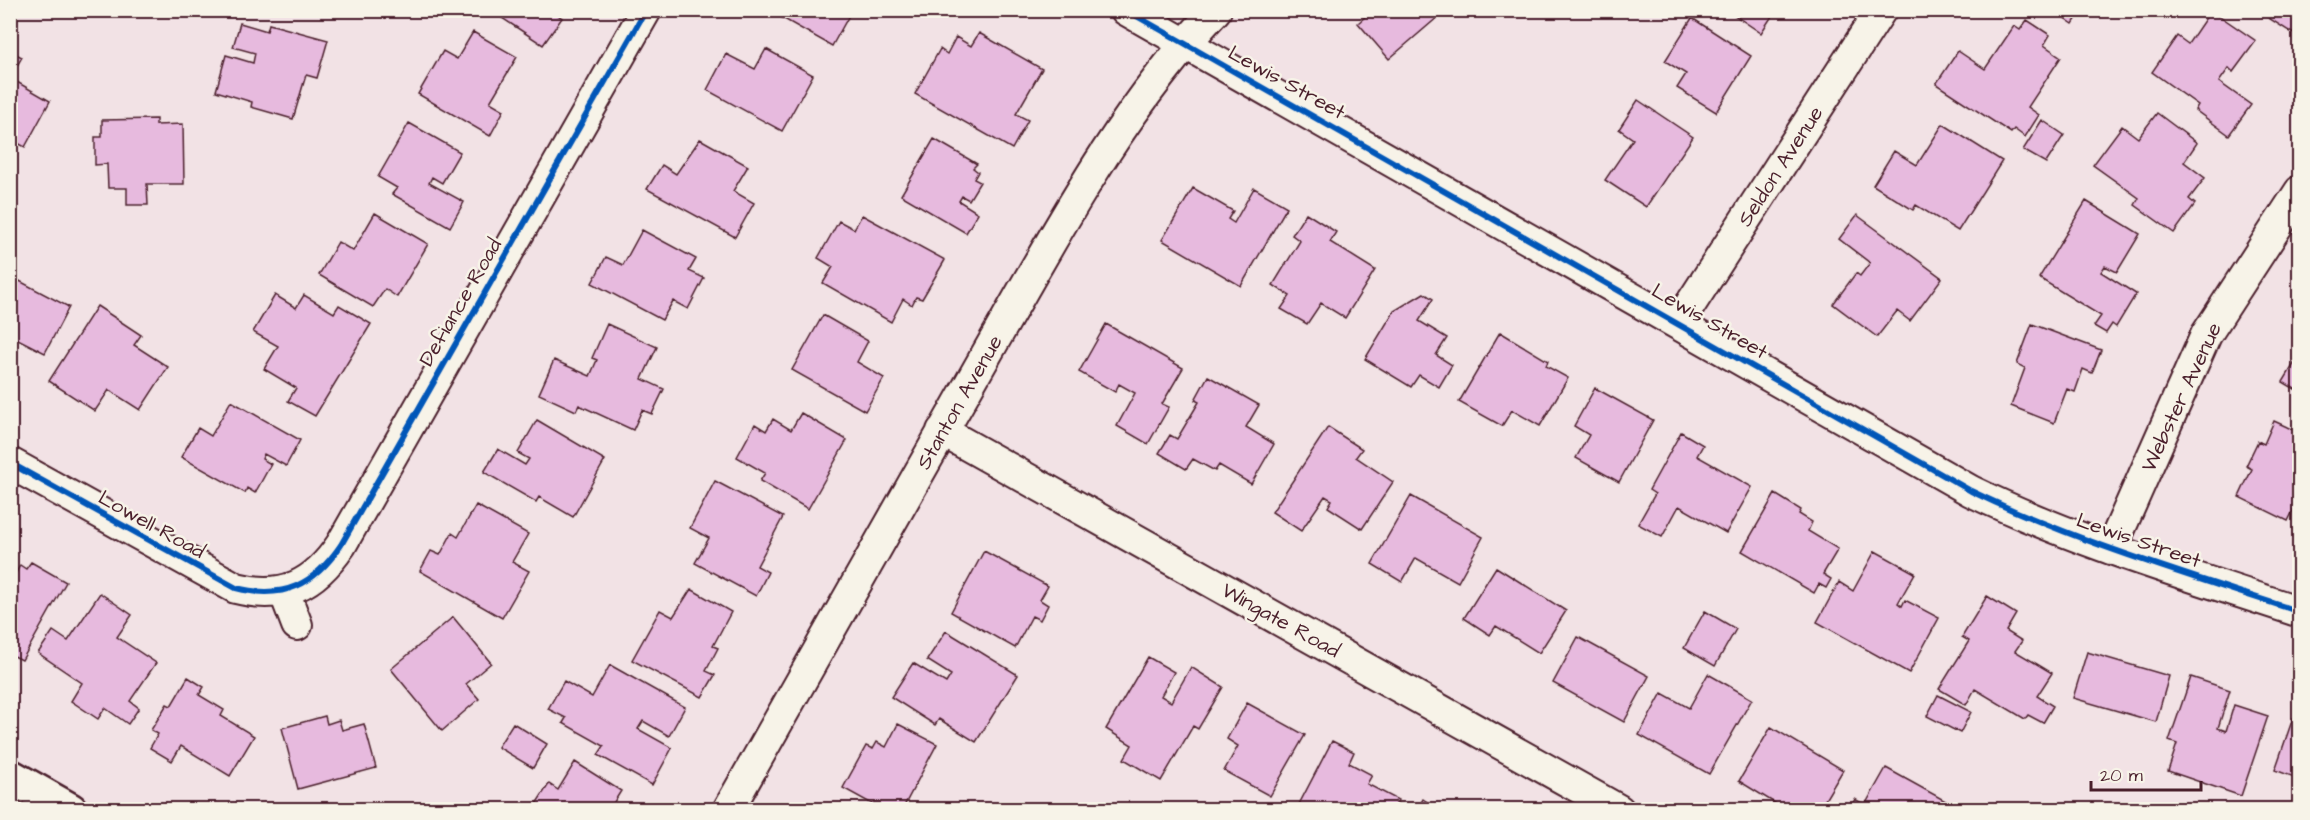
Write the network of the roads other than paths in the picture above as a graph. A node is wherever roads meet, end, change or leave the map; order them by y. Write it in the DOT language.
graph roads {
  1 [pos="646,10"];
  2 [pos="1126,10"];
  3 [pos="1216,10"];
  4 [pos="1881,10"];
  5 [pos="1185,44"];
  6 [pos="2300,191"];
  7 [pos="1678,322"];
  8 [pos="942,431"];
  9 [pos="10,463"];
  10 [pos="2111,549"];
  11 [pos="284,591"];
  12 [pos="2300,612"];
  13 [pos="297,625"];
  14 [pos="10,776"];
  15 [pos="1607,807"];
  16 [pos="70,810"];
  17 [pos="728,810"];
  1 -- 11 [label="street, Defiance Road"];
  2 -- 5 [label="street, Lewis Street"];
  3 -- 5 [label="street, Stanton Avenue"];
  4 -- 7 [label="street, Seldon Avenue"];
  5 -- 7 [label="street, Lewis Street"];
  5 -- 8 [label="street, Stanton Avenue"];
  6 -- 10 [label="street, Webster Avenue"];
  7 -- 10 [label="street, Lewis Street"];
  8 -- 15 [label="street, Wingate Road"];
  8 -- 17 [label="street, Stanton Avenue"];
  9 -- 11 [label="street, Lowell Road"];
  10 -- 12 [label="street, Lewis Street"];
  11 -- 13 [label="street"];
  14 -- 16 [label="street"];
}
